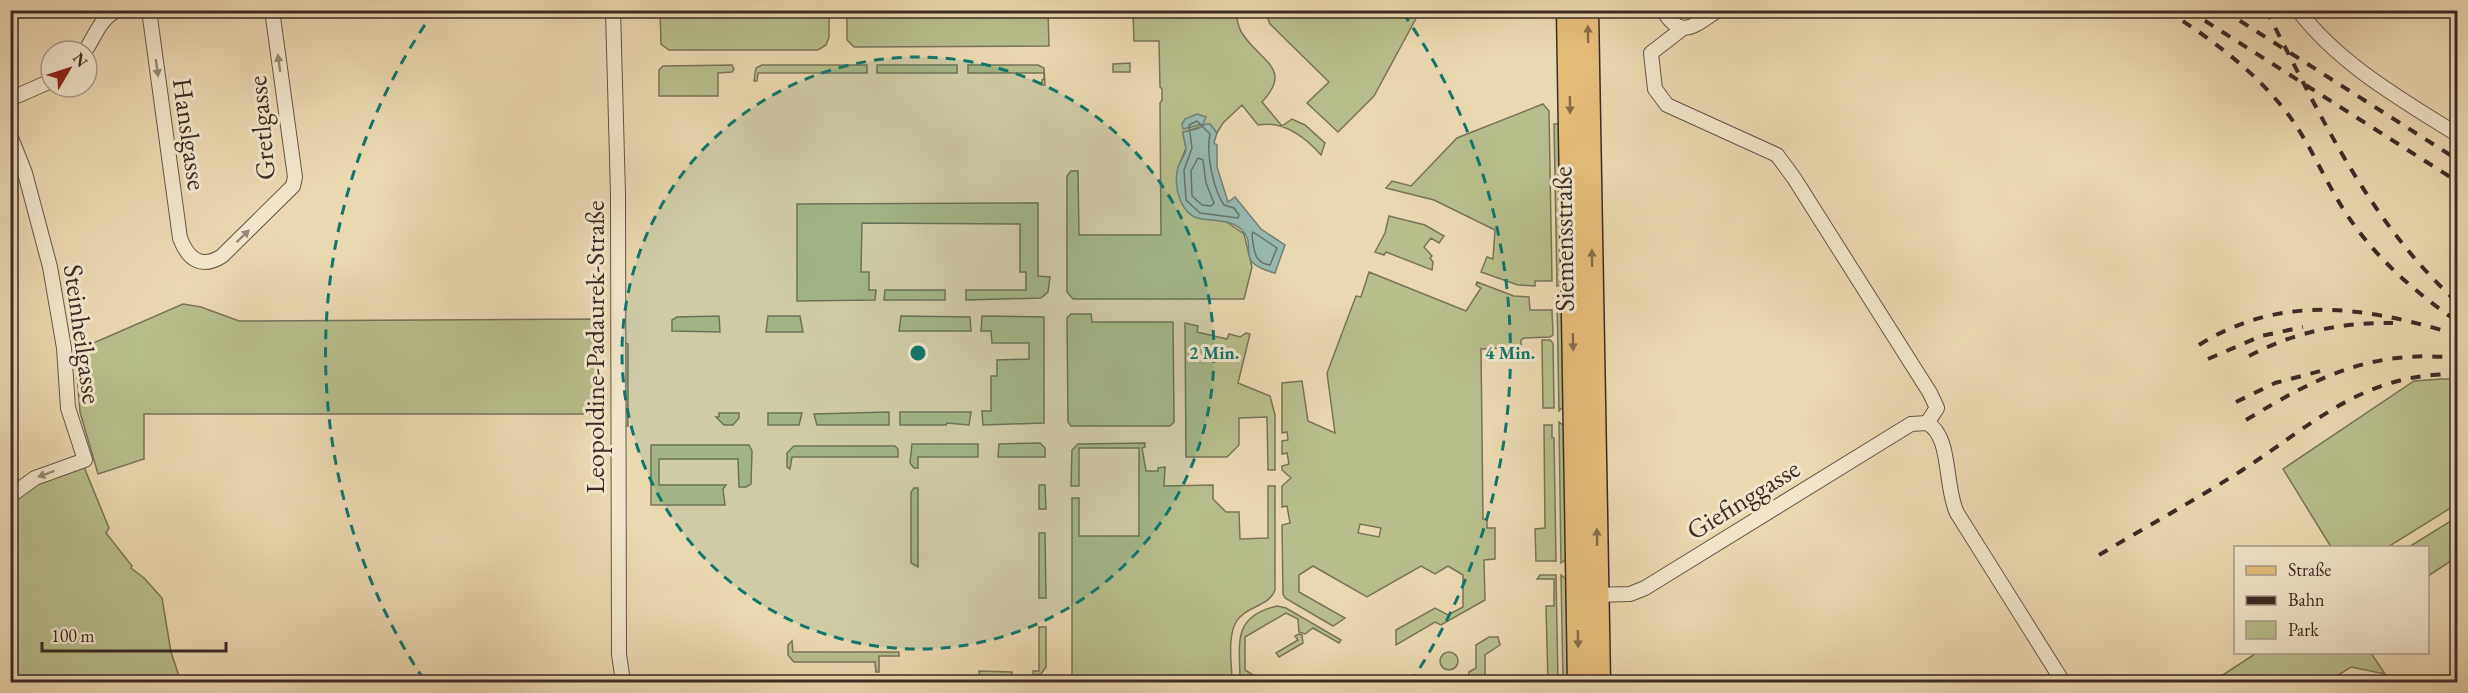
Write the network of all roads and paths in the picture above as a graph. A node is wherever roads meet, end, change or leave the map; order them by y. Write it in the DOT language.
graph roads {
  1 [pos="117,10"];
  2 [pos="149,10"];
  3 [pos="272,10"];
  4 [pos="613,10"];
  5 [pos="1569,10"];
  6 [pos="1587,10"];
  7 [pos="1663,10"];
  8 [pos="1718,10"];
  9 [pos="2298,10"];
  10 [pos="1682,29"];
  11 [pos="91,39"];
  12 [pos="39,86"];
  13 [pos="10,99"];
  14 [pos="10,135"];
  15 [pos="2457,135"];
  16 [pos="195,260"];
  17 [pos="1927,423"];
  18 [pos="10,496"];
  19 [pos="1587,595"];
  20 [pos="623,682"];
  21 [pos="1579,682"];
  22 [pos="1599,682"];
  23 [pos="2063,682"];
  1 -- 11 [label="street"];
  2 -- 16 [label="street, Hanslgasse, one-way"];
  16 -- 3 [label="street, Gretlgasse, one-way"];
  4 -- 20 [label="street, Leopoldine-Padaurek-Straße"];
  5 -- 19 [label="main road, Siemensstraße, one-way"];
  19 -- 6 [label="main road, Siemensstraße, one-way"];
  7 -- 10 [label="street"];
  8 -- 10 [label="street"];
  9 -- 15 [label="street"];
  10 -- 17 [label="street"];
  12 -- 13 [label="street"];
  14 -- 18 [label="street, Steinheilgasse, one-way"];
  17 -- 19 [label="street, Giefinggasse"];
  17 -- 23 [label="street"];
  19 -- 21 [label="main road, Siemensstraße, one-way"];
  19 -- 22 [label="main road, Siemensstraße"];
}
